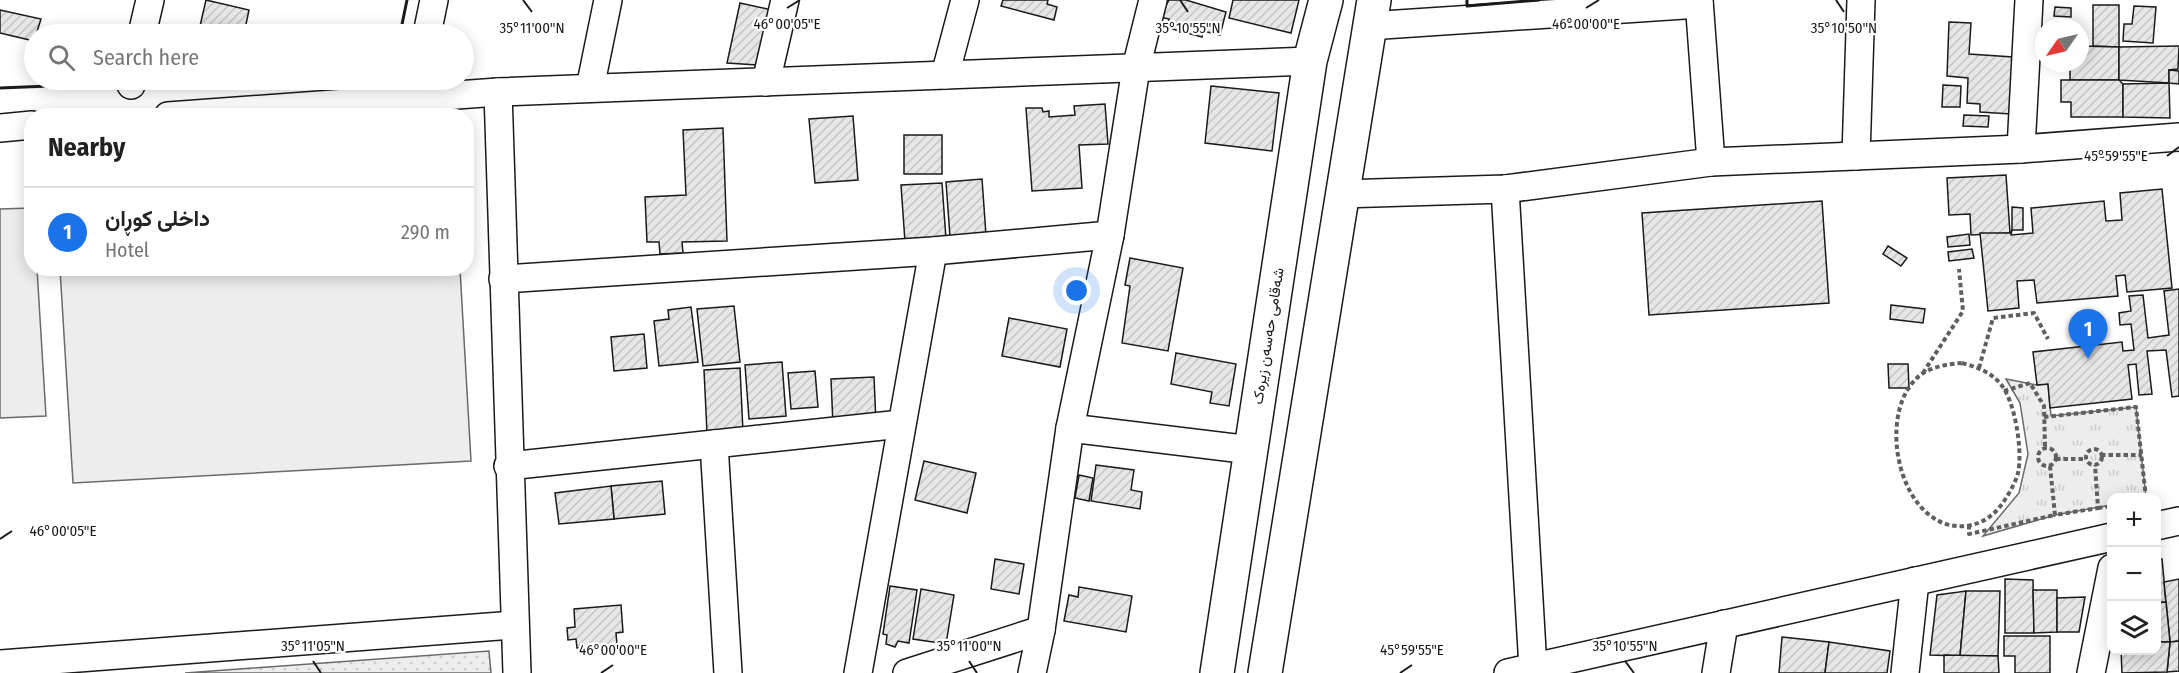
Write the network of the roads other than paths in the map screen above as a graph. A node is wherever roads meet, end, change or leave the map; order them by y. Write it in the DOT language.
graph roads {
  1 [pos="150,0"];
  2 [pos="434,0"];
  3 [pos="608,0"];
  4 [pos="785,0"];
  5 [pos="965,0"];
  6 [pos="1153,0"];
  7 [pos="1326,0"];
  8 [pos="1861,0"];
  9 [pos="2029,0"];
  10 [pos="1699,2"];
  11 [pos="1371,13"];
  12 [pos="144,24"];
  13 [pos="429,24"];
  14 [pos="1311,61"];
  15 [pos="1136,68"];
  16 [pos="945,75"];
  17 [pos="766,82"];
  18 [pos="590,88"];
  19 [pos="407,90"];
  20 [pos="443,90"];
  21 [pos="498,92"];
  22 [pos="241,108"];
  23 [pos="24,126"];
  24 [pos="0,128"];
  25 [pos="2179,137"];
  26 [pos="2020,149"];
  27 [pos="1856,156"];
  28 [pos="1712,162"];
  29 [pos="1505,189"];
  30 [pos="1341,194"];
  31 [pos="1110,235"];
  32 [pos="933,251"];
  33 [pos="503,279"];
  34 [pos="901,424"];
  35 [pos="1070,428"];
  36 [pos="714,444"];
  37 [pos="1251,450"];
  38 [pos="508,466"];
  39 [pos="2179,521"];
  40 [pos="2161,525"];
  41 [pos="2107,538"];
  42 [pos="1915,581"];
  43 [pos="2107,593"];
  44 [pos="1724,624"];
  45 [pos="514,625"];
  46 [pos="1041,630"];
  47 [pos="0,664"];
  48 [pos="1520,670"];
  49 [pos="517,673"];
  50 [pos="728,673"];
  51 [pos="858,673"];
  52 [pos="907,673"];
  53 [pos="1032,673"];
  54 [pos="1217,673"];
  55 [pos="1265,673"];
  56 [pos="1716,673"];
  57 [pos="1905,673"];
  58 [pos="2091,673"];
  1 -- 12 [label="street"];
  2 -- 13 [label="street"];
  3 -- 18 [label="street"];
  4 -- 17 [label="street"];
  5 -- 16 [label="street"];
  6 -- 15 [label="street"];
  7 -- 14 [label="main road, شەقامی حەسەن زیرەک"];
  8 -- 27 [label="street"];
  9 -- 26 [label="street"];
  10 -- 11 [label="street"];
  10 -- 28 [label="street"];
  11 -- 30 [label="main road"];
  14 -- 15 [label="street"];
  14 -- 37 [label="main road, شەقامی حەسەن زیرەک"];
  15 -- 16 [label="street"];
  15 -- 31 [label="street"];
  16 -- 17 [label="street"];
  17 -- 18 [label="street"];
  18 -- 21 [label="street"];
  19 -- 22 [label="street"];
  20 -- 21 [label="street"];
  21 -- 33 [label="street"];
  23 -- 24 [label="street"];
  25 -- 26 [label="street"];
  26 -- 27 [label="street"];
  27 -- 28 [label="street"];
  28 -- 29 [label="street"];
  29 -- 30 [label="street"];
  29 -- 48 [label="street"];
  30 -- 55 [label="main road"];
  31 -- 32 [label="street"];
  31 -- 35 [label="street"];
  32 -- 33 [label="street"];
  32 -- 34 [label="street"];
  33 -- 38 [label="street"];
  34 -- 36 [label="street"];
  34 -- 51 [label="street"];
  35 -- 37 [label="street"];
  35 -- 46 [label="street"];
  36 -- 38 [label="street"];
  36 -- 50 [label="street"];
  37 -- 54 [label="main road, شەقامی حەسەن زیرەک"];
  38 -- 45 [label="street"];
  39 -- 40 [label="street"];
  41 -- 42 [label="street"];
  42 -- 44 [label="street"];
  42 -- 57 [label="street"];
  43 -- 58 [label="street"];
  44 -- 48 [label="street"];
  44 -- 56 [label="street"];
  45 -- 47 [label="street"];
  45 -- 49 [label="street"];
  46 -- 52 [label="street"];
  46 -- 53 [label="street"];
}
